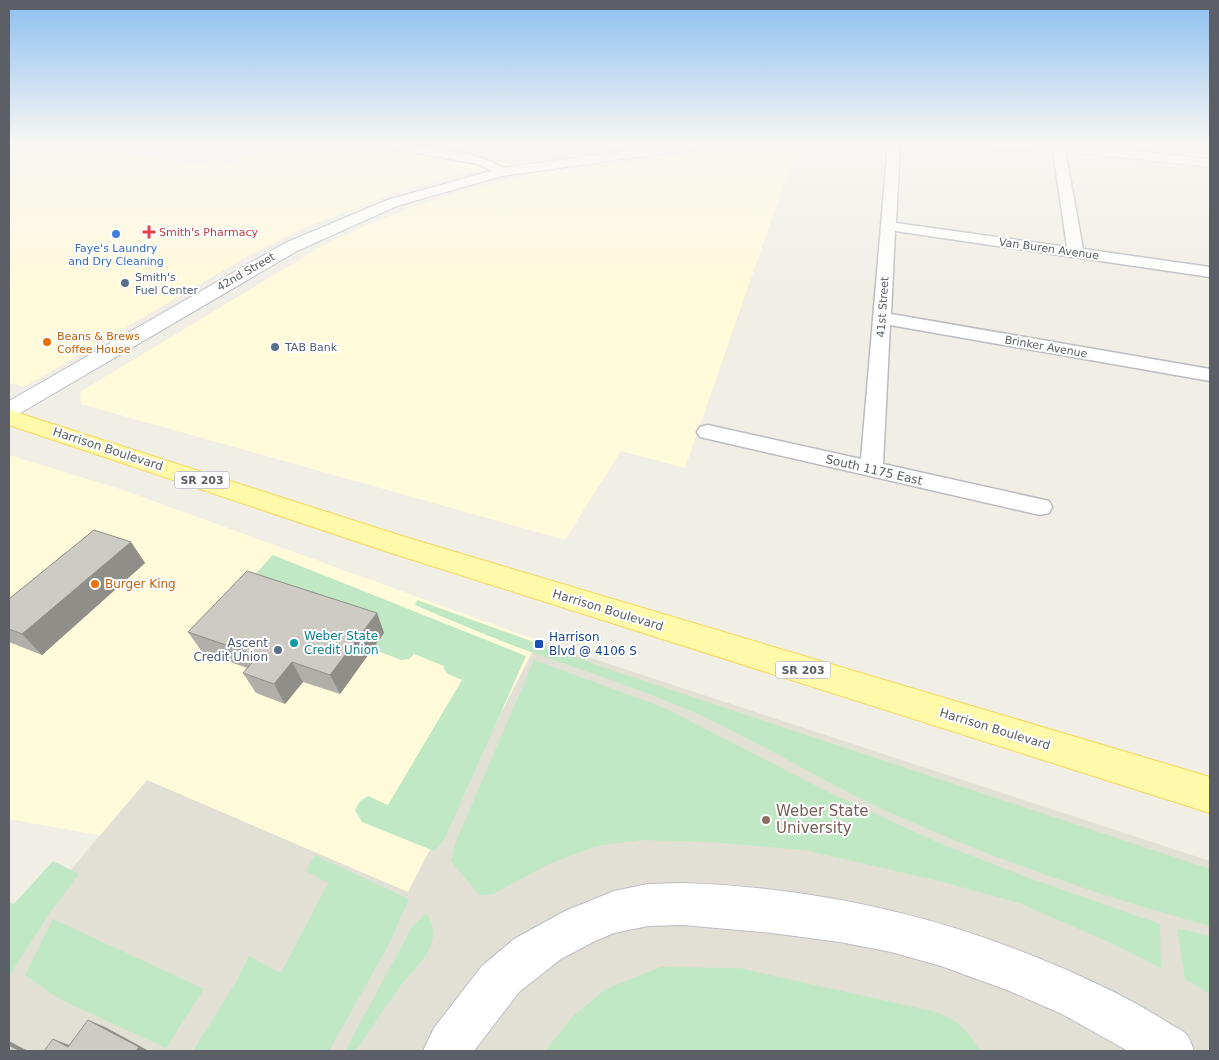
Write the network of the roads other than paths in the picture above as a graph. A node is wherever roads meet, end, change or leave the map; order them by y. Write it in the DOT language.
graph roads {
  1 [pos="420,193"];
  2 [pos="891,193"];
  3 [pos="1066,193"];
  4 [pos="889,226"];
  5 [pos="1076,253"];
  6 [pos="1210,272"];
  7 [pos="882,318"];
  8 [pos="1210,375"];
  9 [pos="9,410"];
  10 [pos="9,417"];
  11 [pos="708,432"];
  12 [pos="871,470"];
  13 [pos="1040,507"];
  14 [pos="1210,795"];
  15 [pos="447,1051"];
  16 [pos="1170,1051"];
  1 -- 9 [label="main road, 42nd Street"];
  2 -- 4 [label="street, 41st Street"];
  3 -- 5 [label="street"];
  4 -- 5 [label="street, Van Buren Avenue"];
  4 -- 7 [label="street, 41st Street"];
  5 -- 6 [label="street, Van Buren Avenue"];
  7 -- 8 [label="street, Brinker Avenue"];
  7 -- 12 [label="street, 41st Street"];
  10 -- 14 [label="main road, Harrison Boulevard / SR 203"];
  11 -- 12 [label="street, South 1175 East"];
  12 -- 13 [label="street, South 1175 East"];
  15 -- 16 [label="main road"];
}
